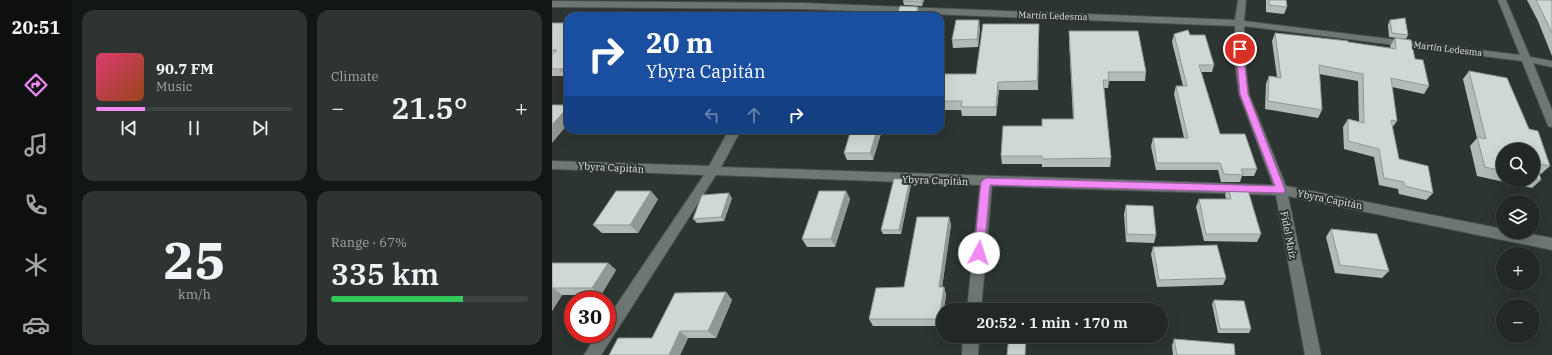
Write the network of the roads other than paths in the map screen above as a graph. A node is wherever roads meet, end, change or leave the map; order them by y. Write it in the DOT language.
graph roads {
  1 [pos="1242,0"];
  2 [pos="1502,0"];
  3 [pos="806,3"];
  4 [pos="552,4"];
  5 [pos="800,12"];
  6 [pos="1239,23"];
  7 [pos="1526,59"];
  8 [pos="1552,64"];
  9 [pos="1552,123"];
  10 [pos="733,134"];
  11 [pos="552,165"];
  12 [pos="712,172"];
  13 [pos="986,182"];
  14 [pos="1281,190"];
  15 [pos="1552,244"];
  16 [pos="975,303"];
  17 [pos="616,318"];
  18 [pos="600,343"];
  19 [pos="971,343"];
  20 [pos="592,355"];
  21 [pos="970,355"];
  22 [pos="1313,355"];
  1 -- 6 [label="street, Fidel Maíz"];
  2 -- 7 [label="street"];
  3 -- 4 [label="street, Martín Ledesma"];
  3 -- 5 [label="street"];
  3 -- 6 [label="street, Martín Ledesma"];
  6 -- 7 [label="street, Martín Ledesma"];
  6 -- 14 [label="street, Fidel Maíz"];
  7 -- 8 [label="street, Martín Ledesma"];
  7 -- 9 [label="street"];
  10 -- 12 [label="street"];
  11 -- 12 [label="street, Ybyra Capitán"];
  12 -- 13 [label="street, Ybyra Capitán"];
  12 -- 17 [label="street"];
  13 -- 14 [label="street, Ybyra Capitán"];
  13 -- 16 [label="street"];
  14 -- 15 [label="street, Ybyra Capitán"];
  14 -- 22 [label="street, Fidel Maíz"];
  18 -- 20 [label="street"];
  19 -- 21 [label="street"];
}
